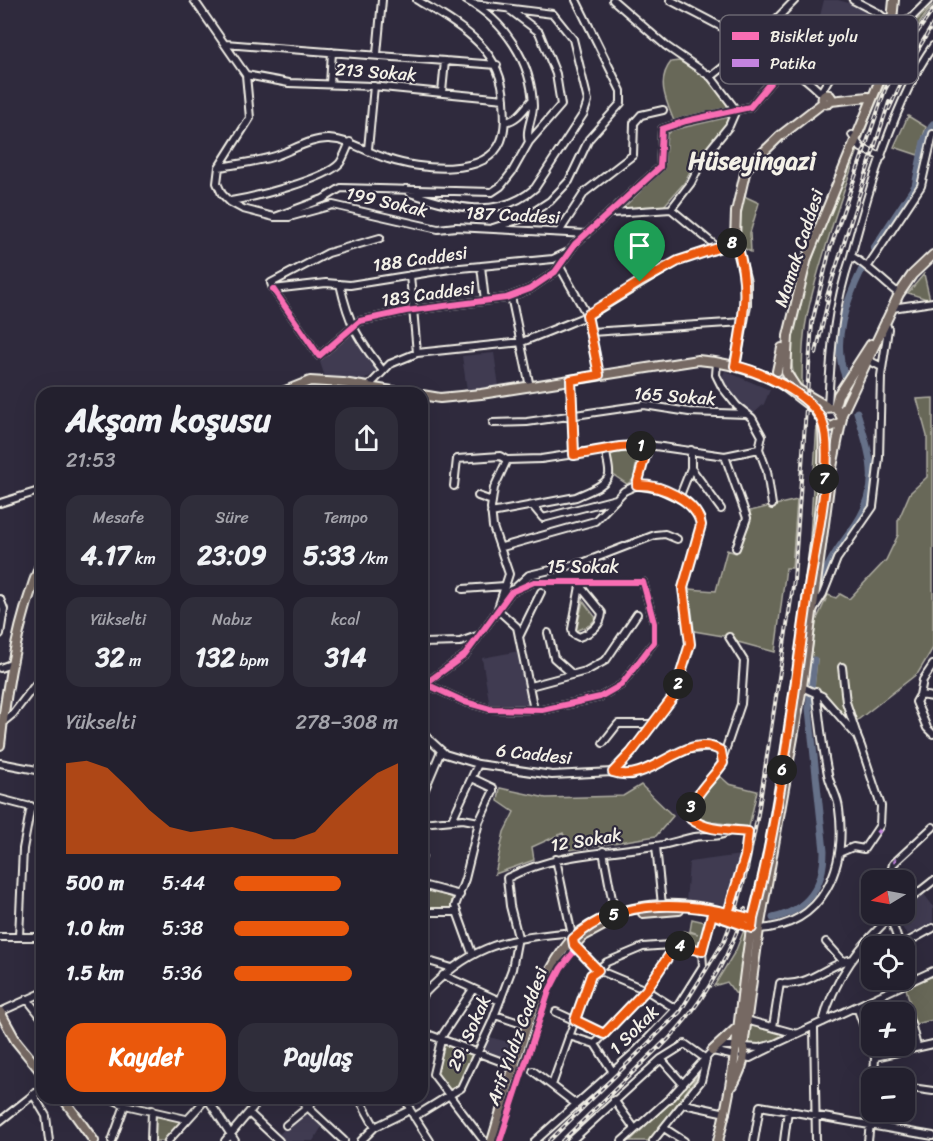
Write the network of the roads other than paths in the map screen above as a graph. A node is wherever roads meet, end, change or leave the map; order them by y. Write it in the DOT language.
graph roads {
  1 [pos="194,0"];
  2 [pos="382,0"];
  3 [pos="417,0"];
  4 [pos="466,0"];
  5 [pos="576,0"];
  6 [pos="613,0"];
  7 [pos="670,0"];
  8 [pos="795,0"];
  9 [pos="853,0"];
  10 [pos="892,0"];
  11 [pos="929,0"];
  12 [pos="473,4"];
  13 [pos="510,10"];
  14 [pos="781,15"];
  15 [pos="876,15"];
  16 [pos="890,15"];
  17 [pos="914,15"];
  18 [pos="720,27"];
  19 [pos="225,45"];
  20 [pos="933,46"];
  21 [pos="332,52"];
  22 [pos="377,54"];
  23 [pos="445,62"];
  24 [pos="497,65"];
  25 [pos="918,69"];
  26 [pos="720,70"];
  27 [pos="246,75"];
  28 [pos="711,77"];
  29 [pos="330,84"];
  30 [pos="770,84"];
  31 [pos="808,84"];
  32 [pos="830,84"];
  33 [pos="873,84"];
  34 [pos="877,84"];
  35 [pos="909,84"];
  36 [pos="374,86"];
  37 [pos="442,92"];
  38 [pos="867,97"];
  39 [pos="825,98"];
  40 [pos="504,99"];
  41 [pos="532,99"];
  42 [pos="663,110"];
  43 [pos="736,110"];
  44 [pos="505,122"];
  45 [pos="933,134"];
  46 [pos="854,136"];
  47 [pos="350,142"];
  48 [pos="529,142"];
  49 [pos="368,149"];
  50 [pos="882,157"];
  51 [pos="219,167"];
  52 [pos="929,170"];
  53 [pos="406,189"];
  54 [pos="230,202"];
  55 [pos="671,209"];
  56 [pos="612,213"];
  57 [pos="274,217"];
  58 [pos="438,229"];
  59 [pos="489,229"];
  60 [pos="559,232"];
  61 [pos="587,234"];
  62 [pos="380,238"];
  63 [pos="736,242"];
  64 [pos="717,247"];
  65 [pos="569,252"];
  66 [pos="933,255"];
  67 [pos="851,256"];
  68 [pos="560,265"];
  69 [pos="481,266"];
  70 [pos="868,266"];
  71 [pos="410,275"];
  72 [pos="340,284"];
  73 [pos="273,289"];
  74 [pos="899,294"];
  75 [pos="511,296"];
  76 [pos="485,301"];
  77 [pos="933,302"];
  78 [pos="892,308"];
  79 [pos="413,310"];
  80 [pos="587,315"];
  81 [pos="743,322"];
  82 [pos="883,324"];
  83 [pos="352,326"];
  84 [pos="591,332"];
  85 [pos="522,342"];
  86 [pos="417,353"];
  87 [pos="868,360"];
  88 [pos="717,362"];
  89 [pos="735,366"];
  90 [pos="882,367"];
  91 [pos="753,370"];
  92 [pos="383,371"];
  93 [pos="781,372"];
  94 [pos="599,375"];
  95 [pos="571,380"];
  96 [pos="778,383"];
  97 [pos="295,387"];
  98 [pos="368,387"];
  99 [pos="530,387"];
  100 [pos="428,396"];
  101 [pos="831,406"];
  102 [pos="747,414"];
  103 [pos="842,414"];
  104 [pos="573,415"];
  105 [pos="822,421"];
  106 [pos="493,423"];
  107 [pos="839,423"];
  108 [pos="648,445"];
  109 [pos="759,449"];
  110 [pos="606,450"];
  111 [pos="691,450"];
  112 [pos="574,455"];
  113 [pos="725,456"];
  114 [pos="507,460"];
  115 [pos="691,468"];
  116 [pos="637,485"];
  117 [pos="454,486"];
  118 [pos="36,492"];
  119 [pos="478,495"];
  120 [pos="679,498"];
  121 [pos="616,499"];
  122 [pos="492,501"];
  123 [pos="0,502"];
  124 [pos="771,505"];
  125 [pos="533,506"];
  126 [pos="721,509"];
  127 [pos="491,513"];
  128 [pos="677,539"];
  129 [pos="502,547"];
  130 [pos="736,548"];
  131 [pos="36,575"];
  132 [pos="580,584"];
  133 [pos="505,586"];
  134 [pos="463,589"];
  135 [pos="512,592"];
  136 [pos="541,592"];
  137 [pos="0,599"];
  138 [pos="498,610"];
  139 [pos="812,610"];
  140 [pos="638,614"];
  141 [pos="548,633"];
  142 [pos="0,634"];
  143 [pos="478,636"];
  144 [pos="519,637"];
  145 [pos="729,637"];
  146 [pos="428,643"];
  147 [pos="11,664"];
  148 [pos="933,665"];
  149 [pos="0,668"];
  150 [pos="842,668"];
  151 [pos="572,674"];
  152 [pos="428,682"];
  153 [pos="35,685"];
  154 [pos="530,686"];
  155 [pos="428,687"];
  156 [pos="810,689"];
  157 [pos="920,695"];
  158 [pos="933,696"];
  159 [pos="534,710"];
  160 [pos="2,723"];
  161 [pos="653,724"];
  162 [pos="933,735"];
  163 [pos="857,736"];
  164 [pos="428,739"];
  165 [pos="603,743"];
  166 [pos="0,745"];
  167 [pos="441,751"];
  168 [pos="724,754"];
  169 [pos="0,763"];
  170 [pos="478,764"];
  171 [pos="36,770"];
  172 [pos="613,772"];
  173 [pos="428,778"];
  174 [pos="472,778"];
  175 [pos="0,799"];
  176 [pos="31,806"];
  177 [pos="36,808"];
  178 [pos="452,820"];
  179 [pos="428,822"];
  180 [pos="478,822"];
  181 [pos="933,827"];
  182 [pos="730,830"];
  183 [pos="656,846"];
  184 [pos="603,851"];
  185 [pos="838,853"];
  186 [pos="556,860"];
  187 [pos="892,870"];
  188 [pos="933,881"];
  189 [pos="428,887"];
  190 [pos="460,895"];
  191 [pos="915,895"];
  192 [pos="662,905"];
  193 [pos="428,912"];
  194 [pos="457,912"];
  195 [pos="728,913"];
  196 [pos="712,914"];
  197 [pos="615,915"];
  198 [pos="756,924"];
  199 [pos="883,924"];
  200 [pos="933,928"];
  201 [pos="19,936"];
  202 [pos="0,937"];
  203 [pos="36,937"];
  204 [pos="518,937"];
  205 [pos="915,938"];
  206 [pos="574,942"];
  207 [pos="826,942"];
  208 [pos="676,945"];
  209 [pos="702,951"];
  210 [pos="472,953"];
  211 [pos="853,959"];
  212 [pos="428,961"];
  213 [pos="843,961"];
  214 [pos="452,968"];
  215 [pos="598,970"];
  216 [pos="933,971"];
  217 [pos="443,975"];
  218 [pos="915,976"];
  219 [pos="473,989"];
  220 [pos="428,990"];
  221 [pos="646,990"];
  222 [pos="885,990"];
  223 [pos="36,995"];
  224 [pos="27,999"];
  225 [pos="500,1001"];
  226 [pos="857,1007"];
  227 [pos="676,1009"];
  228 [pos="36,1010"];
  229 [pos="0,1012"];
  230 [pos="556,1012"];
  231 [pos="495,1015"];
  232 [pos="575,1020"];
  233 [pos="823,1022"];
  234 [pos="742,1023"];
  235 [pos="528,1026"];
  236 [pos="773,1027"];
  237 [pos="814,1028"];
  238 [pos="428,1034"];
  239 [pos="604,1034"];
  240 [pos="797,1035"];
  241 [pos="569,1036"];
  242 [pos="441,1038"];
  243 [pos="915,1042"];
  244 [pos="595,1044"];
  245 [pos="775,1044"];
  246 [pos="933,1044"];
  247 [pos="739,1047"];
  248 [pos="916,1047"];
  249 [pos="712,1051"];
  250 [pos="477,1053"];
  251 [pos="739,1056"];
  252 [pos="875,1057"];
  253 [pos="661,1059"];
  254 [pos="706,1059"];
  255 [pos="36,1066"];
  256 [pos="516,1067"];
  257 [pos="874,1068"];
  258 [pos="533,1071"];
  259 [pos="613,1072"];
  260 [pos="683,1084"];
  261 [pos="552,1085"];
  262 [pos="915,1089"];
  263 [pos="933,1091"];
  264 [pos="36,1092"];
  265 [pos="33,1094"];
  266 [pos="449,1096"];
  267 [pos="36,1099"];
  268 [pos="614,1100"];
  269 [pos="39,1104"];
  270 [pos="68,1104"];
  271 [pos="201,1104"];
  272 [pos="211,1104"];
  273 [pos="256,1104"];
  274 [pos="305,1104"];
  275 [pos="310,1104"];
  276 [pos="362,1104"];
  277 [pos="408,1104"];
  278 [pos="576,1104"];
  279 [pos="684,1104"];
  280 [pos="125,1105"];
  281 [pos="308,1107"];
  282 [pos="152,1110"];
  283 [pos="410,1110"];
  284 [pos="788,1110"];
  285 [pos="249,1113"];
  286 [pos="726,1113"];
  287 [pos="414,1117"];
  288 [pos="816,1117"];
  289 [pos="186,1119"];
  290 [pos="0,1121"];
  291 [pos="870,1122"];
  292 [pos="286,1125"];
  293 [pos="375,1126"];
  294 [pos="870,1127"];
  295 [pos="664,1128"];
  296 [pos="635,1129"];
  297 [pos="175,1134"];
  298 [pos="230,1135"];
  299 [pos="933,1137"];
  300 [pos="49,1141"];
  301 [pos="94,1141"];
  302 [pos="112,1141"];
  303 [pos="151,1141"];
  304 [pos="168,1141"];
  305 [pos="181,1141"];
  306 [pos="225,1141"];
  307 [pos="235,1141"];
  308 [pos="279,1141"];
  309 [pos="344,1141"];
  310 [pos="361,1141"];
  311 [pos="430,1141"];
  312 [pos="484,1141"];
  313 [pos="494,1141"];
  314 [pos="535,1141"];
  315 [pos="571,1141"];
  316 [pos="622,1141"];
  317 [pos="653,1141"];
  318 [pos="684,1141"];
  319 [pos="718,1141"];
  320 [pos="754,1141"];
  321 [pos="784,1141"];
  322 [pos="816,1141"];
  323 [pos="868,1141"];
  1 -- 19 [label="street"];
  2 -- 22 [label="street"];
  3 -- 24 [label="street"];
  4 -- 12 [label="street"];
  5 -- 59 [label="street"];
  6 -- 28 [label="street"];
  7 -- 18 [label="street"];
  8 -- 14 [label="street"];
  9 -- 15 [label="street"];
  10 -- 16 [label="main road, Mamak Caddesi"];
  11 -- 17 [label="street"];
  12 -- 13 [label="street"];
  12 -- 41 [label="street"];
  13 -- 48 [label="street"];
  13 -- 53 [label="street"];
  19 -- 21 [label="street"];
  19 -- 27 [label="street"];
  20 -- 25 [label="street"];
  21 -- 22 [label="street"];
  21 -- 29 [label="street"];
  22 -- 23 [label="street"];
  23 -- 24 [label="street"];
  23 -- 37 [label="street"];
  24 -- 40 [label="street"];
  26 -- 28 [label="street"];
  27 -- 29 [label="street, 213 Sokak"];
  27 -- 51 [label="street"];
  28 -- 43 [label="street"];
  29 -- 36 [label="street, 213 Sokak"];
  30 -- 43 [label="street"];
  31 -- 39 [label="street"];
  32 -- 39 [label="street"];
  33 -- 38 [label="main road, Mamak Caddesi"];
  34 -- 46 [label="main road, Mamak Caddesi"];
  35 -- 50 [label="street"];
  36 -- 37 [label="street, 213 Sokak"];
  36 -- 49 [label="street"];
  37 -- 40 [label="street, 213 Sokak"];
  38 -- 39 [label="main road"];
  38 -- 46 [label="main road, Mamak Caddesi"];
  39 -- 63 [label="main road"];
  40 -- 44 [label="street"];
  41 -- 44 [label="street"];
  41 -- 48 [label="street"];
  42 -- 60 [label="street"];
  43 -- 55 [label="street"];
  43 -- 56 [label="street, 183 Caddesi"];
  44 -- 49 [label="street"];
  45 -- 52 [label="street"];
  46 -- 50 [label="street"];
  46 -- 93 [label="main road, Mamak Caddesi"];
  47 -- 49 [label="street"];
  47 -- 51 [label="street"];
  47 -- 54 [label="street"];
  48 -- 53 [label="street"];
  50 -- 67 [label="street"];
  51 -- 54 [label="street"];
  52 -- 70 [label="street"];
  53 -- 57 [label="street"];
  54 -- 57 [label="street, 199 Sokak"];
  55 -- 56 [label="street"];
  55 -- 64 [label="street"];
  56 -- 61 [label="street, 183 Caddesi"];
  57 -- 58 [label="street, 199 Sokak"];
  58 -- 59 [label="street, 187 Caddesi"];
  59 -- 60 [label="street, 187 Caddesi"];
  60 -- 61 [label="street, 187 Caddesi"];
  61 -- 65 [label="street, 183 Caddesi"];
  62 -- 73 [label="street"];
  63 -- 64 [label="street"];
  63 -- 81 [label="main road"];
  64 -- 80 [label="street"];
  65 -- 68 [label="street, 183 Caddesi"];
  65 -- 69 [label="street, 188 Caddesi"];
  66 -- 74 [label="main road"];
  67 -- 70 [label="street"];
  67 -- 101 [label="street"];
  68 -- 75 [label="street, 183 Caddesi"];
  68 -- 80 [label="street"];
  69 -- 71 [label="street, 188 Caddesi"];
  69 -- 76 [label="street"];
  70 -- 74 [label="street"];
  71 -- 72 [label="street, 188 Caddesi"];
  71 -- 79 [label="street"];
  72 -- 73 [label="street, 188 Caddesi"];
  72 -- 83 [label="street"];
  73 -- 83 [label="street"];
  74 -- 78 [label="main road"];
  75 -- 76 [label="street, 183 Caddesi"];
  75 -- 85 [label="street"];
  76 -- 79 [label="street, 183 Caddesi"];
  77 -- 78 [label="street"];
  78 -- 82 [label="main road"];
  79 -- 83 [label="street, 183 Caddesi"];
  79 -- 86 [label="street"];
  80 -- 84 [label="street"];
  80 -- 85 [label="street"];
  81 -- 84 [label="street"];
  81 -- 89 [label="main road"];
  82 -- 87 [label="main road"];
  82 -- 90 [label="street"];
  82 -- 101 [label="main road"];
  83 -- 92 [label="street"];
  84 -- 94 [label="street"];
  85 -- 86 [label="street"];
  85 -- 99 [label="street"];
  86 -- 92 [label="street"];
  87 -- 90 [label="street"];
  87 -- 103 [label="main road"];
  88 -- 89 [label="main road"];
  88 -- 94 [label="main road"];
  88 -- 102 [label="street"];
  89 -- 91 [label="main road"];
  90 -- 139 [label="street"];
  91 -- 93 [label="main road"];
  91 -- 96 [label="main road"];
  92 -- 98 [label="street"];
  93 -- 96 [label="main road"];
  93 -- 101 [label="main road"];
  94 -- 95 [label="main road"];
  95 -- 99 [label="main road"];
  95 -- 104 [label="street"];
  96 -- 105 [label="main road"];
  97 -- 98 [label="main road"];
  99 -- 100 [label="main road"];
  101 -- 103 [label="main road"];
  101 -- 105 [label="main road"];
  102 -- 104 [label="street, 165 Sokak"];
  102 -- 109 [label="street"];
  103 -- 107 [label="main road"];
  104 -- 106 [label="street, 165 Sokak"];
  104 -- 112 [label="street"];
  105 -- 107 [label="main road"];
  105 -- 198 [label="main road"];
  107 -- 139 [label="main road"];
  108 -- 110 [label="street"];
  108 -- 111 [label="street"];
  108 -- 116 [label="street"];
  109 -- 113 [label="street"];
  109 -- 124 [label="street"];
  110 -- 112 [label="street"];
  110 -- 125 [label="street"];
  111 -- 113 [label="street"];
  111 -- 115 [label="street"];
  112 -- 114 [label="street"];
  113 -- 130 [label="street"];
  114 -- 117 [label="street"];
  114 -- 122 [label="street"];
  115 -- 120 [label="street"];
  115 -- 126 [label="street"];
  116 -- 120 [label="street"];
  116 -- 121 [label="street"];
  118 -- 123 [label="street"];
  119 -- 122 [label="street"];
  120 -- 161 [label="street"];
  121 -- 125 [label="street"];
  121 -- 129 [label="street"];
  122 -- 127 [label="street"];
  125 -- 127 [label="street"];
  127 -- 129 [label="street"];
  128 -- 135 [label="street"];
  129 -- 133 [label="street"];
  131 -- 147 [label="main road"];
  132 -- 132 [label="street"];
  132 -- 135 [label="street, 15 Sokak"];
  132 -- 159 [label="street, 15 Sokak"];
  133 -- 134 [label="street"];
  133 -- 138 [label="street"];
  135 -- 138 [label="street"];
  136 -- 144 [label="street"];
  137 -- 142 [label="street"];
  138 -- 143 [label="street"];
  138 -- 144 [label="street"];
  139 -- 156 [label="main road"];
  140 -- 151 [label="street"];
  141 -- 151 [label="street"];
  143 -- 146 [label="street"];
  143 -- 152 [label="street"];
  144 -- 154 [label="street"];
  145 -- 168 [label="street"];
  147 -- 149 [label="street"];
  147 -- 160 [label="main road"];
  148 -- 157 [label="street"];
  150 -- 163 [label="street"];
  151 -- 154 [label="street"];
  153 -- 160 [label="street"];
  154 -- 159 [label="street"];
  155 -- 159 [label="street"];
  156 -- 163 [label="street"];
  156 -- 185 [label="street"];
  156 -- 198 [label="main road"];
  157 -- 158 [label="street"];
  157 -- 162 [label="street"];
  160 -- 166 [label="main road"];
  161 -- 165 [label="street"];
  161 -- 172 [label="street"];
  163 -- 185 [label="street"];
  164 -- 167 [label="street, 6 Caddesi"];
  167 -- 170 [label="street, 6 Caddesi"];
  167 -- 173 [label="street"];
  168 -- 172 [label="street, 6 Caddesi"];
  168 -- 182 [label="street"];
  169 -- 171 [label="street"];
  170 -- 172 [label="street, 6 Caddesi"];
  170 -- 174 [label="street"];
  174 -- 178 [label="street"];
  174 -- 180 [label="street"];
  175 -- 176 [label="street"];
  176 -- 177 [label="street"];
  176 -- 201 [label="street"];
  178 -- 179 [label="street"];
  178 -- 180 [label="street"];
  180 -- 190 [label="street"];
  181 -- 187 [label="street"];
  182 -- 183 [label="street, 12 Sokak"];
  182 -- 195 [label="street"];
  183 -- 184 [label="street, 12 Sokak"];
  183 -- 192 [label="street"];
  184 -- 186 [label="street, 12 Sokak"];
  184 -- 197 [label="street"];
  185 -- 198 [label="street"];
  186 -- 204 [label="street, 12 Sokak"];
  186 -- 206 [label="street"];
  188 -- 191 [label="street"];
  189 -- 190 [label="street"];
  190 -- 194 [label="street"];
  192 -- 195 [label="main road"];
  192 -- 197 [label="main road"];
  193 -- 194 [label="street"];
  194 -- 210 [label="street"];
  195 -- 198 [label="main road"];
  196 -- 198 [label="main road"];
  196 -- 206 [label="main road"];
  196 -- 209 [label="street, 1 Sokak"];
  197 -- 206 [label="main road"];
  198 -- 234 [label="main road"];
  199 -- 211 [label="street"];
  200 -- 205 [label="street"];
  201 -- 202 [label="street"];
  201 -- 203 [label="street"];
  204 -- 206 [label="street"];
  204 -- 210 [label="street"];
  204 -- 225 [label="street, 29. Sokak"];
  206 -- 215 [label="street"];
  206 -- 235 [label="main road, Arif Yıldız Caddesi"];
  206 -- 313 [label="main road, Arif Yıldız Caddesi"];
  207 -- 213 [label="street"];
  208 -- 209 [label="street"];
  208 -- 215 [label="street"];
  208 -- 221 [label="street"];
  209 -- 227 [label="street, 1 Sokak"];
  210 -- 214 [label="street"];
  211 -- 213 [label="street"];
  211 -- 233 [label="street"];
  212 -- 214 [label="street"];
  213 -- 236 [label="street"];
  214 -- 217 [label="street"];
  215 -- 221 [label="street"];
  215 -- 232 [label="street"];
  216 -- 218 [label="street"];
  217 -- 219 [label="street"];
  217 -- 220 [label="street"];
  219 -- 225 [label="street"];
  219 -- 242 [label="street"];
  221 -- 227 [label="street"];
  221 -- 239 [label="street"];
  222 -- 226 [label="street"];
  223 -- 224 [label="street"];
  224 -- 228 [label="street"];
  224 -- 229 [label="street"];
  225 -- 231 [label="street, 29. Sokak"];
  226 -- 233 [label="street"];
  226 -- 252 [label="street"];
  227 -- 259 [label="street, 1 Sokak"];
  229 -- 255 [label="main road"];
  230 -- 232 [label="street"];
  231 -- 235 [label="street"];
  231 -- 250 [label="street, 29. Sokak"];
  232 -- 239 [label="street"];
  232 -- 241 [label="street"];
  233 -- 237 [label="street"];
  234 -- 236 [label="street"];
  234 -- 247 [label="main road"];
  234 -- 249 [label="main road"];
  235 -- 256 [label="main road, Arif Yıldız Caddesi"];
  236 -- 240 [label="street"];
  237 -- 240 [label="street"];
  237 -- 288 [label="street"];
  238 -- 242 [label="street"];
  239 -- 244 [label="street"];
  240 -- 245 [label="street"];
  241 -- 244 [label="street"];
  241 -- 261 [label="street"];
  242 -- 250 [label="street"];
  242 -- 266 [label="street"];
  243 -- 248 [label="street"];
  244 -- 259 [label="street"];
  245 -- 247 [label="street"];
  245 -- 251 [label="street"];
  246 -- 248 [label="street"];
  247 -- 249 [label="street"];
  247 -- 251 [label="main road"];
  248 -- 252 [label="street"];
  249 -- 251 [label="street"];
  249 -- 254 [label="street"];
  250 -- 256 [label="street"];
  250 -- 266 [label="street, 29. Sokak"];
  251 -- 286 [label="main road"];
  252 -- 257 [label="street"];
  253 -- 254 [label="street"];
  253 -- 260 [label="street"];
  253 -- 268 [label="street"];
  254 -- 260 [label="street"];
  254 -- 279 [label="street"];
  256 -- 313 [label="main road, Arif Yıldız Caddesi"];
  258 -- 261 [label="street"];
  259 -- 278 [label="street, 1 Sokak"];
  260 -- 296 [label="street"];
  261 -- 278 [label="street"];
  262 -- 263 [label="street"];
  264 -- 265 [label="street"];
  265 -- 267 [label="street"];
  265 -- 290 [label="street"];
  266 -- 287 [label="street, 29. Sokak"];
  266 -- 312 [label="street"];
  268 -- 296 [label="street"];
  268 -- 315 [label="street"];
  269 -- 300 [label="street"];
  270 -- 301 [label="main road"];
  271 -- 289 [label="street"];
  272 -- 298 [label="street"];
  273 -- 285 [label="street"];
  274 -- 281 [label="street"];
  275 -- 281 [label="street"];
  276 -- 293 [label="street"];
  277 -- 283 [label="street"];
  278 -- 314 [label="street, 1 Sokak"];
  279 -- 286 [label="street"];
  279 -- 295 [label="street"];
  280 -- 282 [label="street"];
  280 -- 302 [label="street"];
  281 -- 292 [label="street"];
  281 -- 309 [label="street"];
  282 -- 289 [label="street"];
  282 -- 303 [label="street"];
  283 -- 287 [label="street"];
  283 -- 293 [label="street"];
  284 -- 288 [label="street"];
  284 -- 320 [label="street"];
  284 -- 321 [label="street"];
  285 -- 298 [label="street"];
  285 -- 308 [label="street"];
  286 -- 319 [label="main road"];
  287 -- 311 [label="street"];
  288 -- 294 [label="street"];
  288 -- 322 [label="street"];
  289 -- 297 [label="street"];
  291 -- 294 [label="street"];
  293 -- 310 [label="street"];
  294 -- 299 [label="street"];
  294 -- 323 [label="street"];
  295 -- 317 [label="street"];
  295 -- 318 [label="street"];
  296 -- 316 [label="street"];
  297 -- 304 [label="street"];
  297 -- 305 [label="street"];
  298 -- 306 [label="street"];
  298 -- 307 [label="street"];
}
